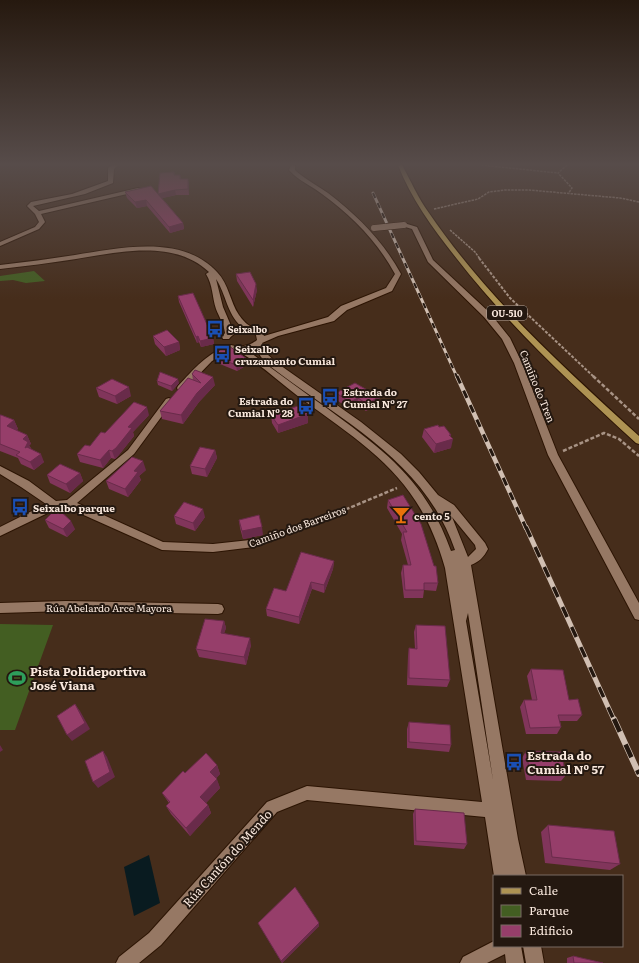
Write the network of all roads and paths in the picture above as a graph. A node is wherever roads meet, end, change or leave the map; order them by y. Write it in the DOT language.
graph roads {
  1 [pos="35,210"];
  2 [pos="52,210"];
  3 [pos="345,210"];
  4 [pos="425,210"];
  5 [pos="435,210"];
  6 [pos="38,213"];
  7 [pos="438,214"];
  8 [pos="365,228"];
  9 [pos="450,230"];
  10 [pos="0,244"];
  11 [pos="0,267"];
  12 [pos="0,271"];
  13 [pos="249,328"];
  14 [pos="258,331"];
  15 [pos="275,334"];
  16 [pos="260,342"];
  17 [pos="231,343"];
  18 [pos="639,419"];
  19 [pos="639,441"];
  20 [pos="553,455"];
  21 [pos="639,456"];
  22 [pos="392,464"];
  23 [pos="0,470"];
  24 [pos="409,483"];
  25 [pos="432,494"];
  26 [pos="69,504"];
  27 [pos="54,505"];
  28 [pos="0,532"];
  29 [pos="452,536"];
  30 [pos="474,536"];
  31 [pos="250,544"];
  32 [pos="461,562"];
  33 [pos="0,608"];
  34 [pos="218,609"];
  35 [pos="639,615"];
  36 [pos="460,621"];
  37 [pos="491,810"];
  38 [pos="502,875"];
  39 [pos="518,875"];
  40 [pos="501,947"];
  41 [pos="512,947"];
  42 [pos="532,947"];
  43 [pos="125,963"];
  44 [pos="470,963"];
  45 [pos="515,963"];
  46 [pos="535,963"];
  1 -- 6 [label="street"];
  2 -- 6 [label="street"];
  3 -- 8 [label="street"];
  4 -- 19 [label="main road, OU-510"];
  5 -- 7 [label="path"];
  6 -- 10 [label="street"];
  8 -- 15 [label="street"];
  8 -- 20 [label="street, Camiño do Tren, bridge"];
  9 -- 18 [label="path"];
  11 -- 13 [label="street"];
  12 -- 17 [label="street"];
  13 -- 14 [label="street"];
  13 -- 17 [label="street"];
  14 -- 15 [label="street"];
  14 -- 16 [label="street"];
  15 -- 16 [label="street"];
  16 -- 17 [label="street"];
  16 -- 25 [label="street"];
  17 -- 22 [label="street"];
  17 -- 26 [label="street"];
  20 -- 21 [label="path"];
  20 -- 35 [label="street, Camiño do Tren"];
  22 -- 24 [label="street"];
  22 -- 29 [label="street"];
  23 -- 27 [label="street"];
  24 -- 31 [label="path, Camiño dos Barreiros"];
  24 -- 36 [label="street"];
  25 -- 29 [label="street"];
  25 -- 30 [label="street"];
  26 -- 27 [label="street"];
  26 -- 31 [label="street, Camiño dos Barreiros"];
  27 -- 28 [label="street"];
  29 -- 30 [label="street"];
  29 -- 32 [label="street"];
  30 -- 32 [label="street"];
  32 -- 36 [label="street"];
  32 -- 39 [label="street"];
  33 -- 34 [label="street, Rúa Abelardo Arce Mayora"];
  36 -- 37 [label="street"];
  37 -- 38 [label="street"];
  37 -- 43 [label="street, Rúa Cantón do Mendo"];
  40 -- 44 [label="street"];
  41 -- 45 [label="street"];
  42 -- 46 [label="street"];
}
